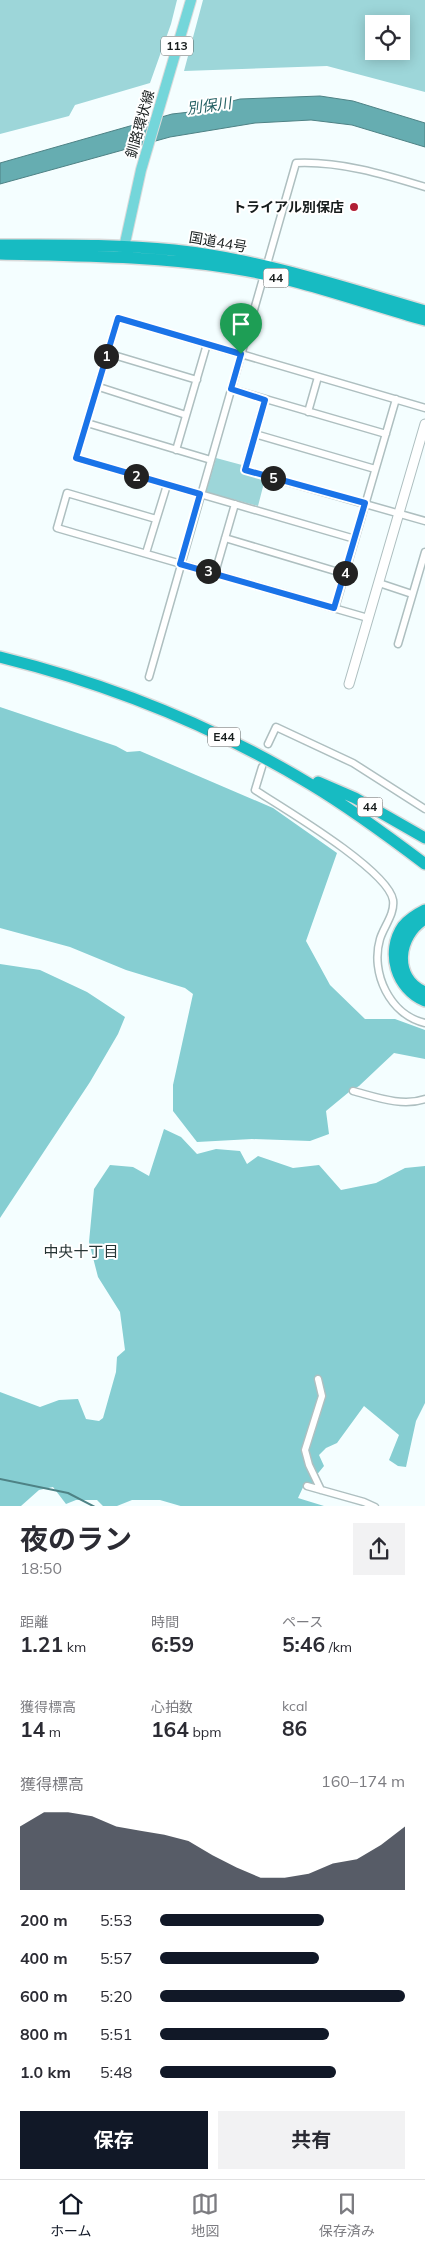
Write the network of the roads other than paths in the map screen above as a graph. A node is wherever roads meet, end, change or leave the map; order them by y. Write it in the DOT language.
graph roads {
  1 [pos="191,0"];
  2 [pos="425,187"];
  3 [pos="0,245"];
  4 [pos="123,252"];
  5 [pos="0,254"];
  6 [pos="266,271"];
  7 [pos="425,311"];
  8 [pos="425,320"];
  9 [pos="207,344"];
  10 [pos="106,354"];
  11 [pos="241,354"];
  12 [pos="318,377"];
  13 [pos="197,380"];
  14 [pos="99,388"];
  15 [pos="231,389"];
  16 [pos="265,400"];
  17 [pos="396,400"];
  18 [pos="425,408"];
  19 [pos="308,412"];
  20 [pos="186,415"];
  21 [pos="87,424"];
  22 [pos="425,424"];
  23 [pos="255,434"];
  24 [pos="386,434"];
  25 [pos="176,450"];
  26 [pos="211,460"];
  27 [pos="375,469"];
  28 [pos="167,485"];
  29 [pos="200,494"];
  30 [pos="365,503"];
  31 [pos="235,504"];
  32 [pos="399,514"];
  33 [pos="156,519"];
  34 [pos="425,522"];
  35 [pos="225,538"];
  36 [pos="355,539"];
  37 [pos="425,552"];
  38 [pos="146,553"];
  39 [pos="424,559"];
  40 [pos="180,564"];
  41 [pos="215,573"];
  42 [pos="345,574"];
  43 [pos="378,583"];
  44 [pos="412,594"];
  45 [pos="334,608"];
  46 [pos="368,618"];
  47 [pos="398,644"];
  48 [pos="0,650"];
  49 [pos="0,657"];
  50 [pos="149,677"];
  51 [pos="350,684"];
  52 [pos="268,744"];
  53 [pos="262,767"];
  54 [pos="314,780"];
  55 [pos="425,809"];
  56 [pos="425,838"];
  57 [pos="425,856"];
  58 [pos="425,864"];
  59 [pos="425,910"];
  60 [pos="425,918"];
  61 [pos="425,992"];
  62 [pos="425,1001"];
  63 [pos="425,1024"];
  64 [pos="354,1091"];
  65 [pos="425,1100"];
  66 [pos="318,1380"];
  67 [pos="307,1486"];
  68 [pos="321,1490"];
  69 [pos="375,1506"];
  1 -- 4 [label="main road, 釧路環状線 / 113"];
  2 -- 6 [label="street"];
  3 -- 4 [label="highway, 国道44号 / 44"];
  4 -- 5 [label="highway, 国道44号 / 44"];
  4 -- 6 [label="highway, 国道44号 / 44"];
  6 -- 7 [label="highway, 国道44号 / 44"];
  6 -- 8 [label="highway, 国道44号 / 44"];
  6 -- 11 [label="street"];
  9 -- 10 [label="street"];
  9 -- 11 [label="street"];
  9 -- 13 [label="street"];
  10 -- 13 [label="street"];
  10 -- 14 [label="street"];
  11 -- 12 [label="street"];
  11 -- 15 [label="street"];
  12 -- 17 [label="street"];
  12 -- 19 [label="street"];
  13 -- 20 [label="street"];
  14 -- 20 [label="street"];
  14 -- 21 [label="street"];
  15 -- 16 [label="street"];
  15 -- 26 [label="street"];
  16 -- 19 [label="street"];
  16 -- 23 [label="street"];
  17 -- 18 [label="street"];
  17 -- 24 [label="street"];
  19 -- 24 [label="street"];
  20 -- 25 [label="street"];
  21 -- 25 [label="street"];
  21 -- 28 [label="street"];
  22 -- 32 [label="street"];
  23 -- 27 [label="street"];
  23 -- 30 [label="street"];
  24 -- 27 [label="street"];
  25 -- 26 [label="street"];
  26 -- 29 [label="street"];
  27 -- 30 [label="street"];
  28 -- 29 [label="street"];
  28 -- 33 [label="street"];
  29 -- 31 [label="street"];
  29 -- 40 [label="street"];
  30 -- 32 [label="street"];
  30 -- 36 [label="street"];
  31 -- 35 [label="street"];
  31 -- 36 [label="street"];
  32 -- 34 [label="street"];
  32 -- 43 [label="street"];
  33 -- 38 [label="street"];
  33 -- 38 [label="street"];
  35 -- 41 [label="street"];
  35 -- 42 [label="street"];
  36 -- 42 [label="street"];
  37 -- 39 [label="street"];
  38 -- 40 [label="street"];
  39 -- 44 [label="street"];
  40 -- 41 [label="street"];
  40 -- 50 [label="street"];
  41 -- 45 [label="street"];
  42 -- 45 [label="street"];
  43 -- 44 [label="street"];
  43 -- 46 [label="street"];
  44 -- 47 [label="street"];
  45 -- 46 [label="street"];
  46 -- 51 [label="street"];
  48 -- 54 [label="highway, E44"];
  49 -- 58 [label="highway, E44"];
  52 -- 55 [label="street"];
  53 -- 63 [label="street"];
  54 -- 56 [label="highway, 44"];
  54 -- 57 [label="highway, E44"];
  59 -- 62 [label="highway"];
  60 -- 61 [label="highway"];
  64 -- 65 [label="street"];
  66 -- 68 [label="street"];
  67 -- 68 [label="street"];
  68 -- 69 [label="street"];
}
